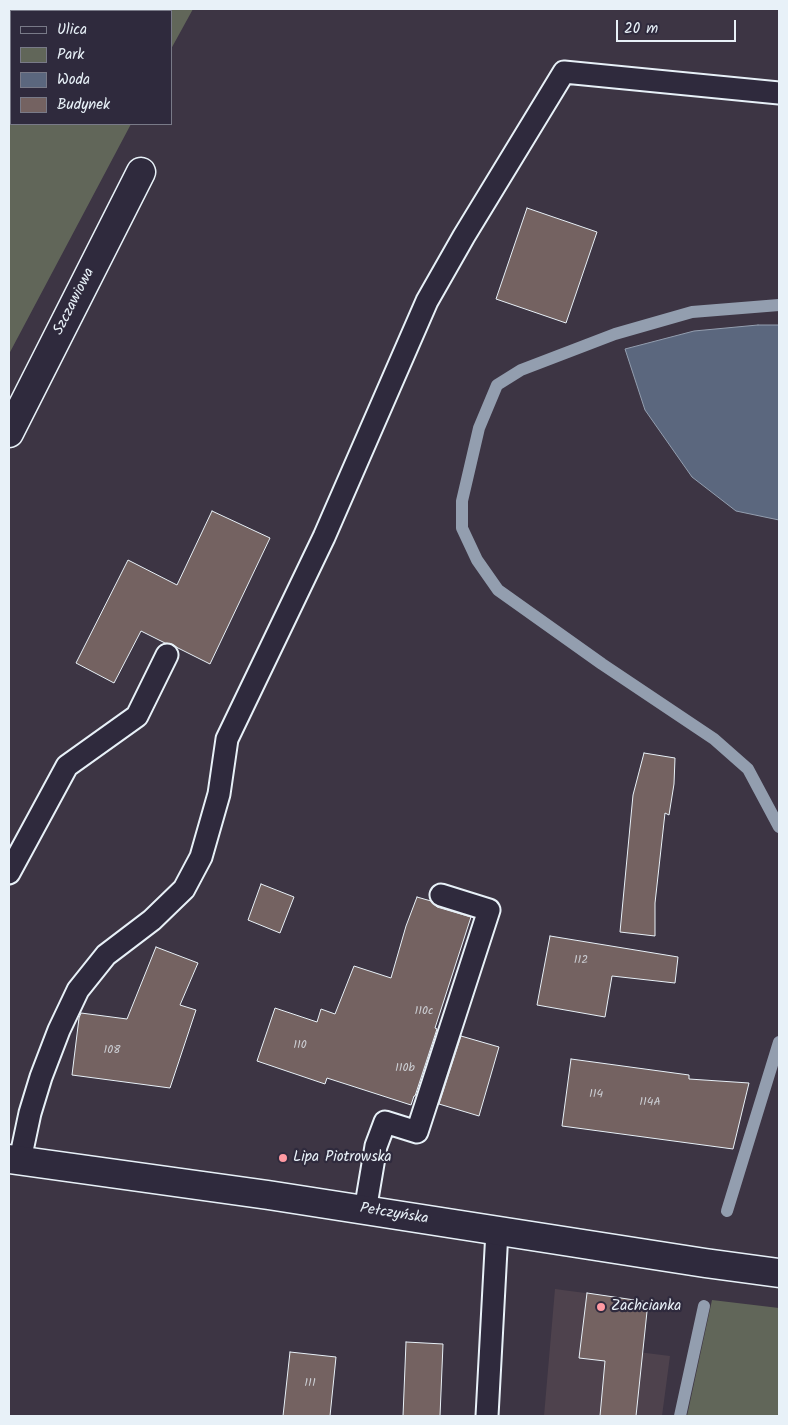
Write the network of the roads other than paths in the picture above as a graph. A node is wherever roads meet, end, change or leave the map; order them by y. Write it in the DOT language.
graph roads {
  1 [pos="779,94"];
  2 [pos="141,172"];
  3 [pos="9,433"];
  4 [pos="167,655"];
  5 [pos="9,873"];
  6 [pos="441,895"];
  7 [pos="15,1159"];
  8 [pos="365,1210"];
  9 [pos="497,1231"];
  10 [pos="779,1273"];
  11 [pos="487,1416"];
  1 -- 7 [label="lane"];
  2 -- 3 [label="main road, Szczawiowa"];
  4 -- 5 [label="lane"];
  6 -- 8 [label="lane"];
  7 -- 8 [label="main road, Pełczyńska"];
  8 -- 9 [label="main road, Pełczyńska"];
  9 -- 10 [label="main road, Pełczyńska"];
  9 -- 11 [label="lane"];
}
